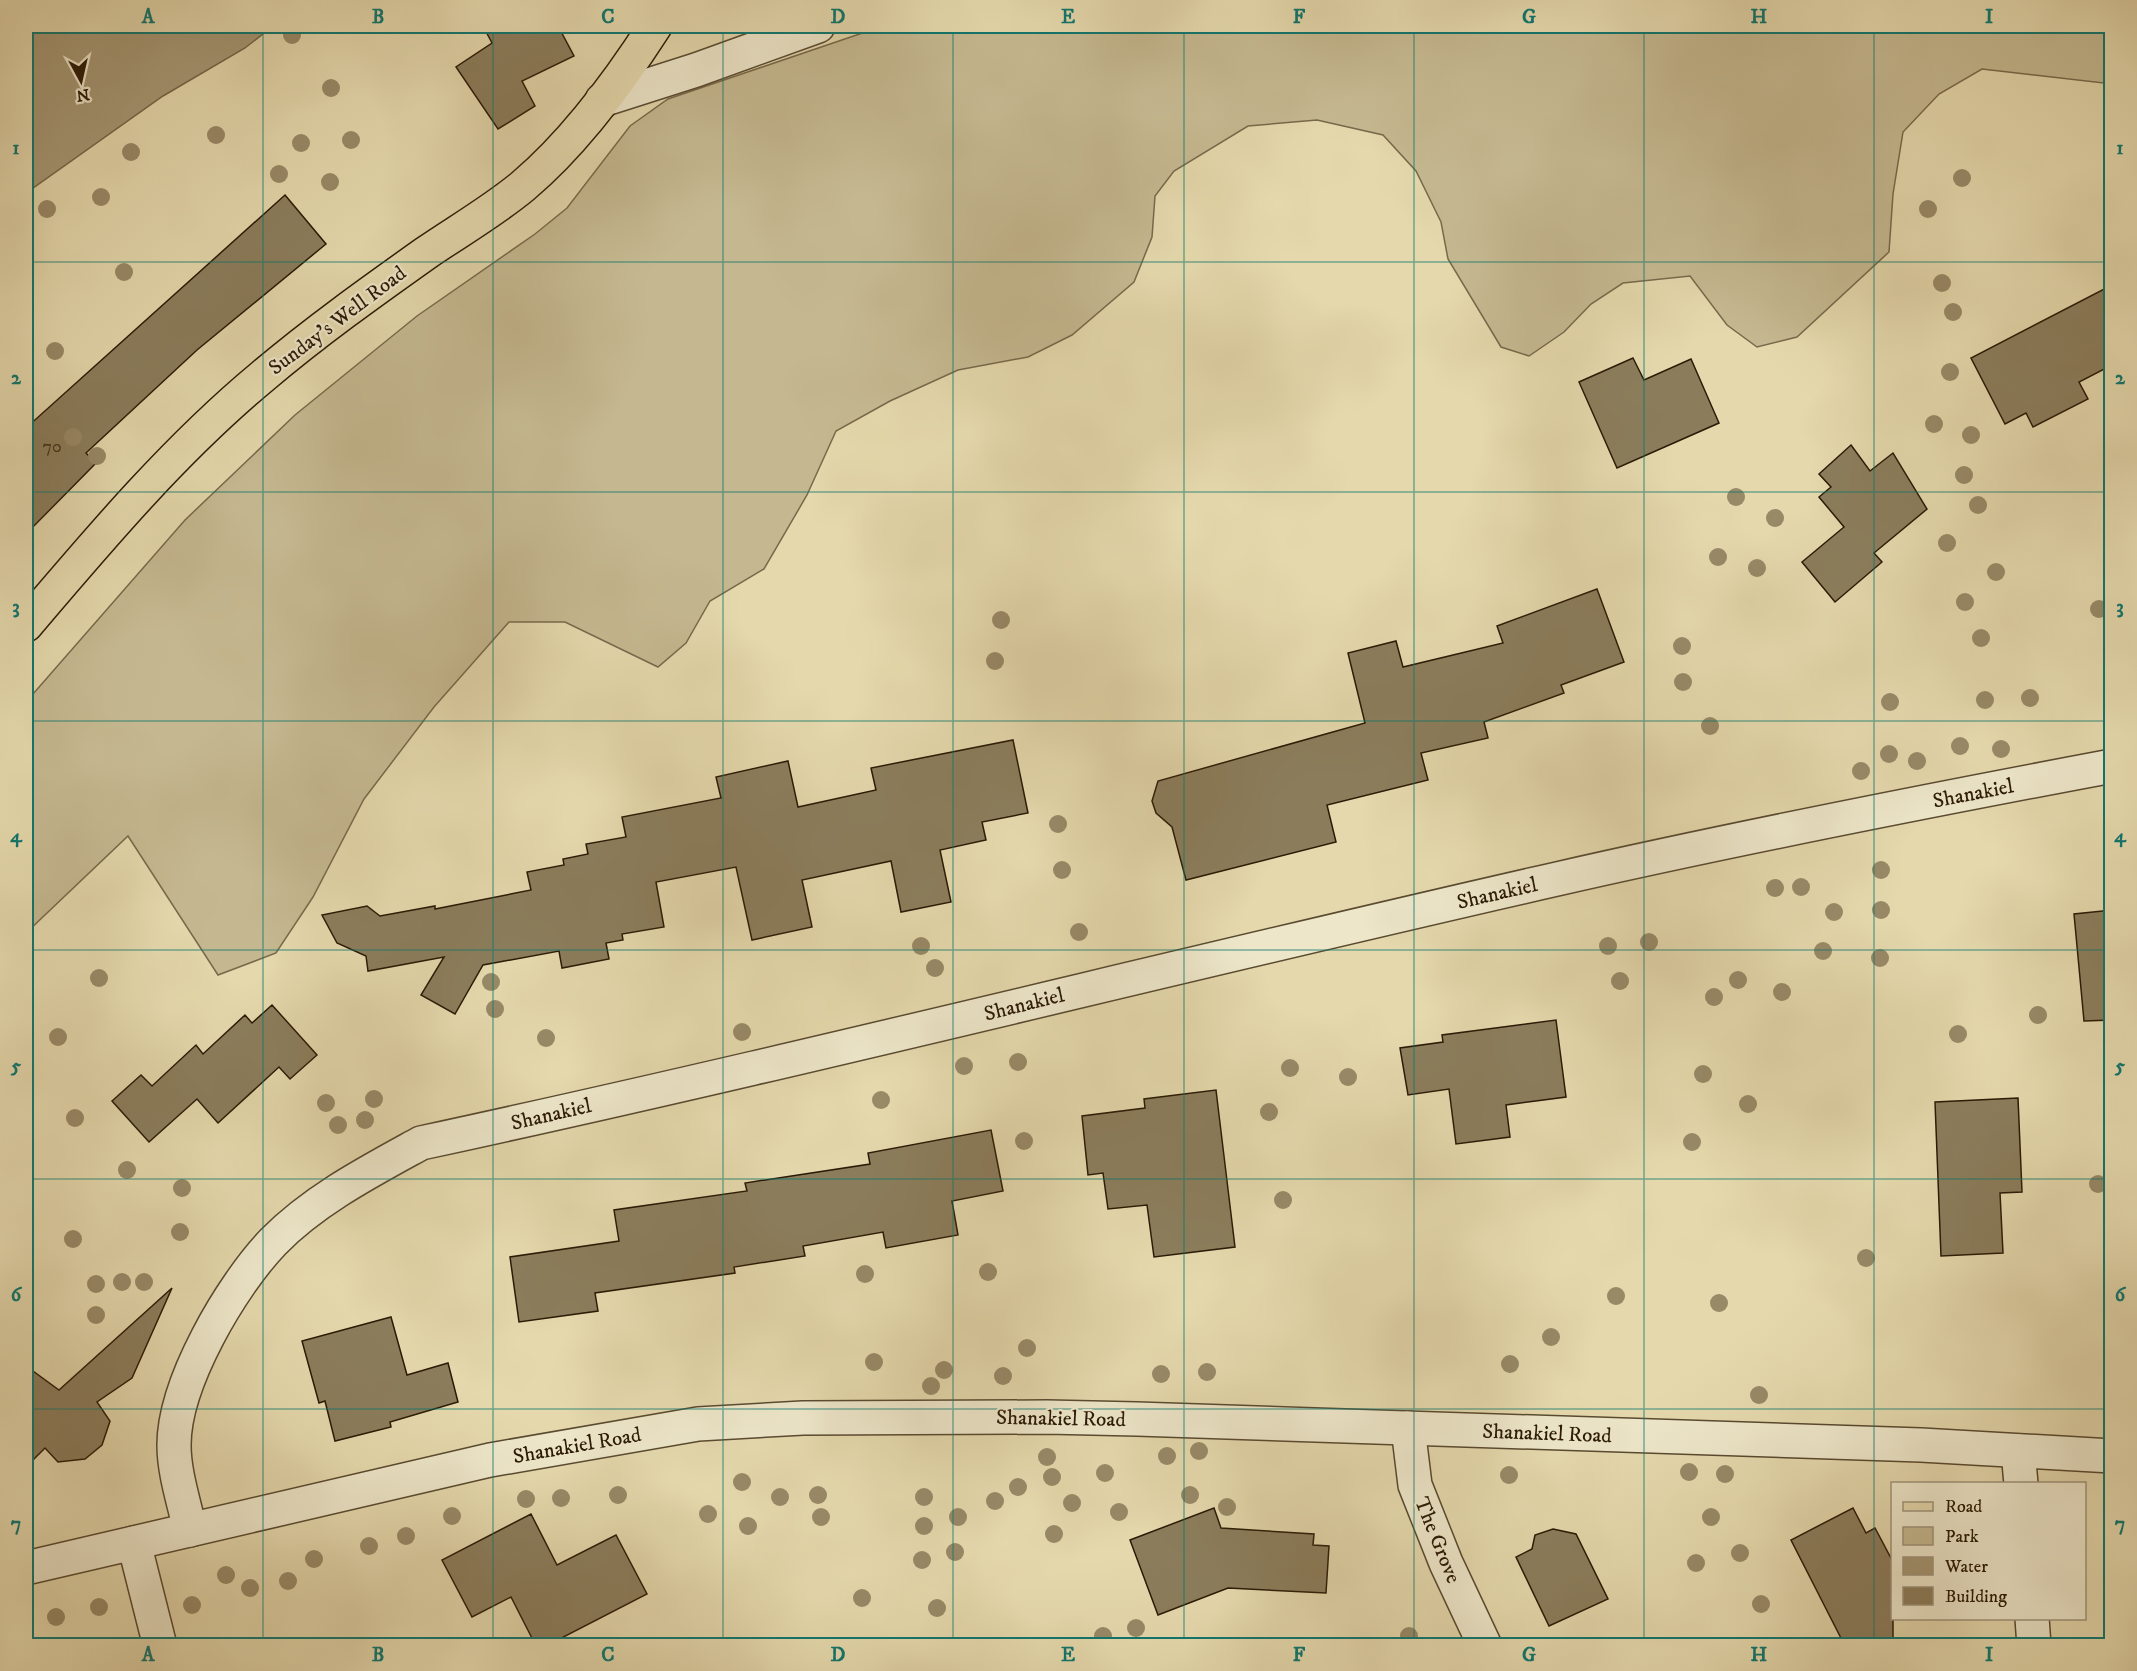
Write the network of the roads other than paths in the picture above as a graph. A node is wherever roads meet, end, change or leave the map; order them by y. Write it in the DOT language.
graph roads {
  1 [pos="655,26"];
  2 [pos="818,26"];
  3 [pos="602,100"];
  4 [pos="26,625"];
  5 [pos="2112,766"];
  6 [pos="1408,1428"];
  7 [pos="2018,1451"];
  8 [pos="2112,1456"];
  9 [pos="2021,1482"];
  10 [pos="190,1530"];
  11 [pos="134,1543"];
  12 [pos="26,1568"];
  13 [pos="2032,1620"];
  14 [pos="160,1646"];
  15 [pos="1485,1646"];
  16 [pos="2034,1646"];
  1 -- 3 [label="main road, Sunday's Well Road"];
  2 -- 3 [label="street"];
  3 -- 4 [label="main road, Sunday's Well Road"];
  5 -- 10 [label="street, Shanakiel"];
  6 -- 7 [label="street, Shanakiel Road"];
  6 -- 10 [label="street, Shanakiel Road"];
  6 -- 15 [label="street, The Grove"];
  7 -- 8 [label="street, Shanakiel Road"];
  7 -- 9 [label="street"];
  10 -- 11 [label="street, Shanakiel Road"];
  11 -- 12 [label="street, Shanakiel Road"];
  11 -- 14 [label="street"];
  13 -- 16 [label="street"];
}
